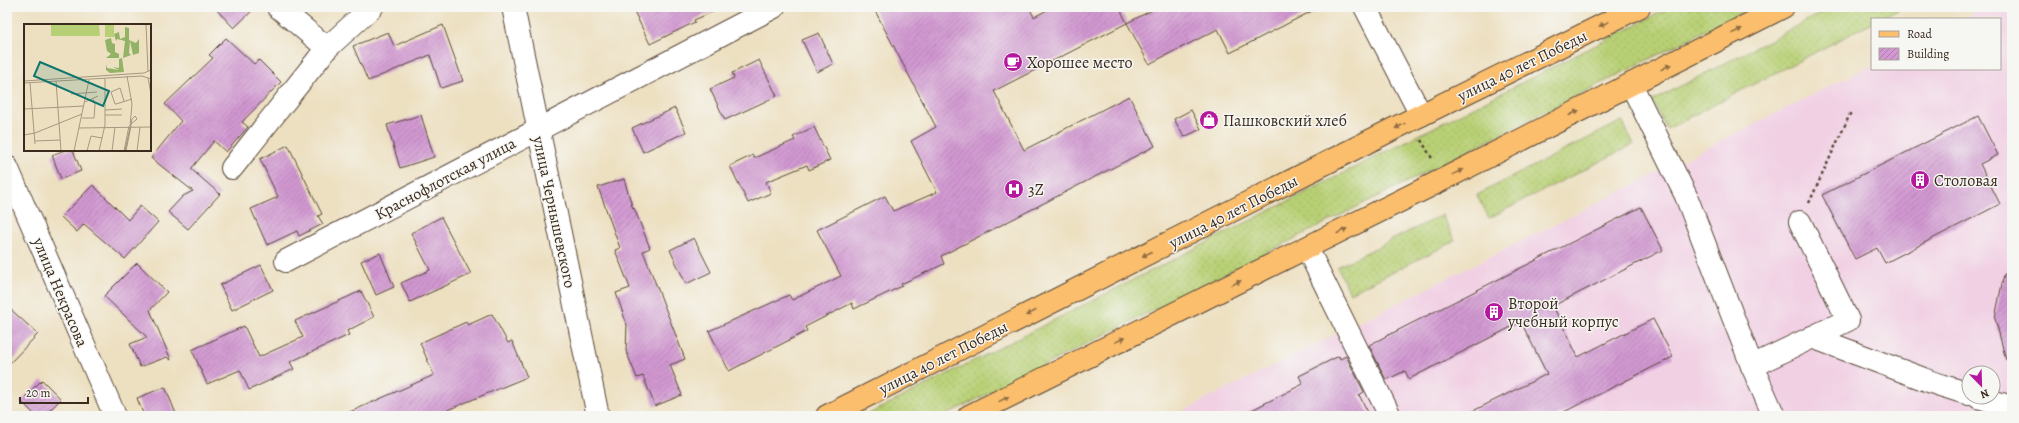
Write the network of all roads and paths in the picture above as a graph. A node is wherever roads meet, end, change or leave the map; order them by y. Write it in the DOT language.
graph roads {
  1 [pos="278,7"];
  2 [pos="372,7"];
  3 [pos="512,7"];
  4 [pos="774,7"];
  5 [pos="1365,7"];
  6 [pos="1639,7"];
  7 [pos="1782,7"];
  8 [pos="327,48"];
  9 [pos="1631,84"];
  10 [pos="1851,112"];
  11 [pos="1420,125"];
  12 [pos="538,129"];
  13 [pos="1434,161"];
  14 [pos="7,167"];
  15 [pos="232,168"];
  16 [pos="1800,222"];
  17 [pos="1307,248"];
  18 [pos="286,261"];
  19 [pos="1812,337"];
  20 [pos="1752,366"];
  21 [pos="1961,392"];
  22 [pos="2001,404"];
  23 [pos="2012,407"];
  24 [pos="115,416"];
  25 [pos="598,416"];
  26 [pos="827,416"];
  27 [pos="969,416"];
  28 [pos="1390,416"];
  29 [pos="1774,416"];
  1 -- 8 [label="street"];
  2 -- 8 [label="street"];
  3 -- 12 [label="street, улица Чернышевского"];
  4 -- 12 [label="street, Краснофлотская улица"];
  5 -- 11 [label="street"];
  6 -- 11 [label="main road, улица 40 лет Победы, one-way"];
  9 -- 7 [label="main road, one-way"];
  8 -- 15 [label="street"];
  17 -- 9 [label="main road, one-way"];
  9 -- 20 [label="street"];
  10 -- 16 [label="path"];
  11 -- 13 [label="path"];
  11 -- 26 [label="main road, улица 40 лет Победы, one-way"];
  12 -- 18 [label="street, Краснофлотская улица"];
  12 -- 25 [label="street, улица Чернышевского"];
  14 -- 24 [label="street, улица Некрасова"];
  16 -- 19 [label="street"];
  27 -- 17 [label="main road, one-way"];
  17 -- 28 [label="street"];
  19 -- 20 [label="street"];
  19 -- 21 [label="street"];
  20 -- 29 [label="street"];
  22 -- 23 [label="street"];
}
